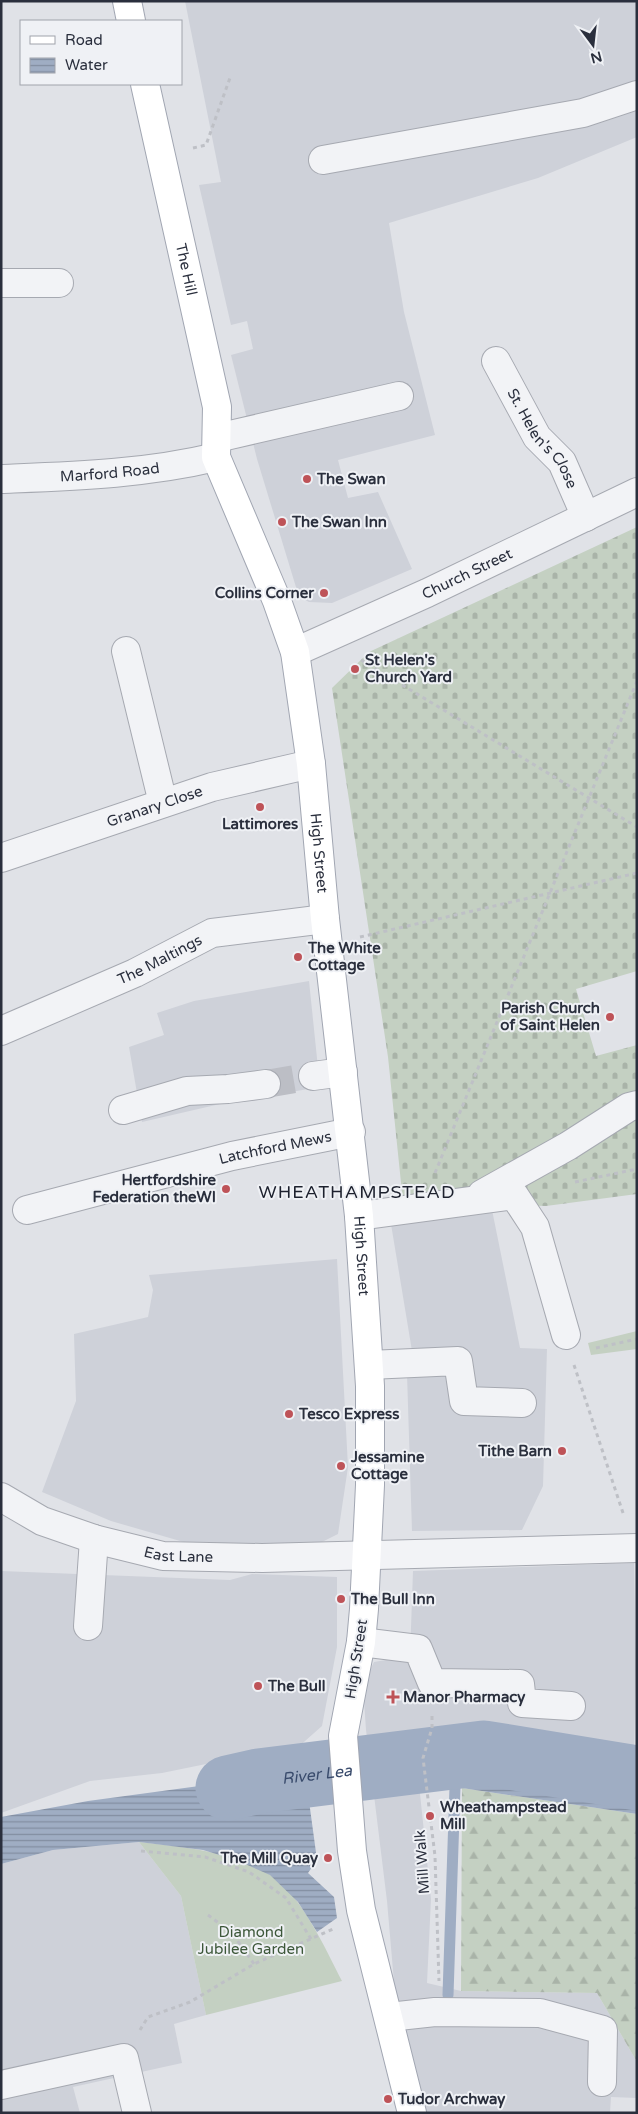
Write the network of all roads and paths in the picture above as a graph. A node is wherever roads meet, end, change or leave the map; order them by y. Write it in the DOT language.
graph roads {
  1 [pos="127,1"];
  2 [pos="132,20"];
  3 [pos="231,75"];
  4 [pos="146,85"];
  5 [pos="637,95"];
  6 [pos="187,149"];
  7 [pos="323,160"];
  8 [pos="1,282"];
  9 [pos="59,283"];
  10 [pos="496,361"];
  11 [pos="399,396"];
  12 [pos="216,448"];
  13 [pos="1,479"];
  14 [pos="637,492"];
  15 [pos="586,517"];
  16 [pos="126,651"];
  17 [pos="294,652"];
  18 [pos="358,658"];
  19 [pos="637,681"];
  20 [pos="311,764"];
  21 [pos="591,798"];
  22 [pos="163,803"];
  23 [pos="637,827"];
  24 [pos="1,858"];
  25 [pos="637,873"];
  26 [pos="549,893"];
  27 [pos="326,932"];
  28 [pos="1,1031"];
  29 [pos="344,1072"];
  30 [pos="313,1076"];
  31 [pos="266,1084"];
  32 [pos="637,1105"];
  33 [pos="123,1110"];
  34 [pos="351,1132"];
  35 [pos="473,1199"];
  36 [pos="422,1206"];
  37 [pos="27,1210"];
  38 [pos="360,1216"];
  39 [pos="637,1340"];
  40 [pos="569,1346"];
  41 [pos="590,1350"];
  42 [pos="369,1365"];
  43 [pos="522,1403"];
  44 [pos="1,1497"];
  45 [pos="94,1539"];
  46 [pos="634,1548"];
  47 [pos="367,1555"];
  48 [pos="88,1626"];
  49 [pos="361,1642"];
  50 [pos="432,1683"];
  51 [pos="571,1706"];
  52 [pos="141,1851"];
  53 [pos="208,1915"];
  54 [pos="336,1927"];
  55 [pos="311,1939"];
  56 [pos="254,1964"];
  57 [pos="439,1983"];
  58 [pos="387,2012"];
  59 [pos="124,2058"];
  60 [pos="602,2082"];
  61 [pos="1,2086"];
  62 [pos="137,2113"];
  63 [pos="412,2113"];
  1 -- 2 [label="main road"];
  3 -- 6 [label="path"];
  4 -- 12 [label="main road, The Hill"];
  5 -- 7 [label="street"];
  8 -- 9 [label="street"];
  10 -- 15 [label="street, St. Helen's Close"];
  11 -- 12 [label="street, Marford Road"];
  12 -- 13 [label="street, Marford Road"];
  12 -- 17 [label="main road, High Street"];
  14 -- 15 [label="street, Church Street"];
  15 -- 17 [label="street, Church Street"];
  16 -- 22 [label="street"];
  17 -- 20 [label="main road, High Street"];
  18 -- 21 [label="path"];
  19 -- 21 [label="path"];
  20 -- 22 [label="street, Granary Close"];
  20 -- 27 [label="main road, High Street"];
  21 -- 23 [label="path"];
  21 -- 26 [label="path"];
  22 -- 24 [label="street, Granary Close"];
  25 -- 26 [label="path"];
  26 -- 27 [label="path"];
  26 -- 36 [label="path"];
  27 -- 28 [label="street, The Maltings"];
  27 -- 29 [label="main road, High Street"];
  29 -- 30 [label="street"];
  29 -- 34 [label="main road, High Street"];
  31 -- 33 [label="street"];
  32 -- 35 [label="street"];
  34 -- 37 [label="street, Latchford Mews"];
  34 -- 38 [label="main road, High Street"];
  35 -- 36 [label="street"];
  35 -- 40 [label="street"];
  36 -- 38 [label="street"];
  38 -- 42 [label="main road, High Street"];
  39 -- 41 [label="path"];
  40 -- 46 [label="path"];
  42 -- 43 [label="street"];
  42 -- 47 [label="main road, High Street"];
  44 -- 45 [label="street, East Lane"];
  45 -- 47 [label="street, East Lane"];
  45 -- 48 [label="street"];
  46 -- 47 [label="street, East Lane"];
  47 -- 49 [label="main road, High Street"];
  49 -- 50 [label="street"];
  49 -- 58 [label="main road, High Street"];
  50 -- 51 [label="street"];
  50 -- 57 [label="path, Mill Walk"];
  52 -- 55 [label="path"];
  53 -- 56 [label="path"];
  54 -- 55 [label="path"];
  55 -- 56 [label="path"];
  56 -- 59 [label="path"];
  58 -- 60 [label="street"];
  58 -- 63 [label="main road, High Street"];
  59 -- 61 [label="street"];
  59 -- 62 [label="street"];
}
